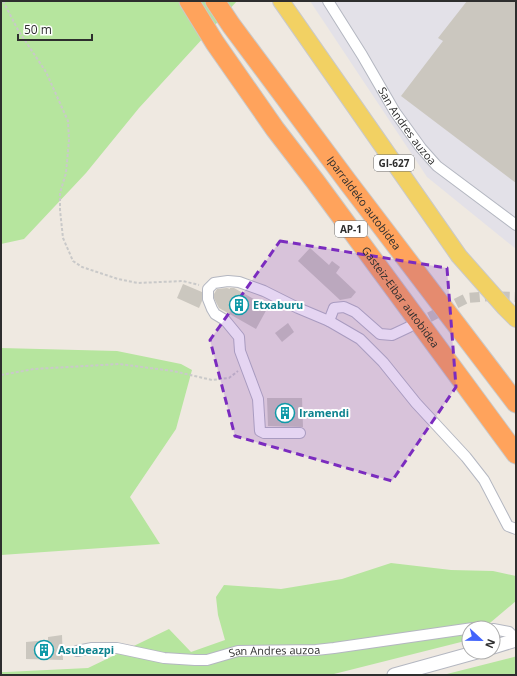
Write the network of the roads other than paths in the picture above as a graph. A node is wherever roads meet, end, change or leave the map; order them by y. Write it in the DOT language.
graph roads {
  1 [pos="189,1"];
  2 [pos="215,1"];
  3 [pos="281,1"];
  4 [pos="328,1"];
  5 [pos="516,224"];
  6 [pos="516,319"];
  7 [pos="329,321"];
  8 [pos="409,327"];
  9 [pos="516,403"];
  10 [pos="300,433"];
  11 [pos="516,454"];
  12 [pos="516,529"];
  13 [pos="461,630"];
  14 [pos="501,630"];
  15 [pos="516,639"];
  16 [pos="501,644"];
  17 [pos="77,651"];
  18 [pos="461,656"];
  19 [pos="394,675"];
  1 -- 11 [label="highway, Gasteiz-Eibar autobidea / AP-1"];
  2 -- 9 [label="highway, Iparraldeko autobidea / AP-1"];
  3 -- 6 [label="main road, GI-627"];
  4 -- 5 [label="street, San Andres auzoa"];
  7 -- 8 [label="street"];
  7 -- 10 [label="street"];
  7 -- 12 [label="street"];
  13 -- 17 [label="street, San Andres auzoa"];
  14 -- 15 [label="street"];
  15 -- 16 [label="street"];
  18 -- 19 [label="street"];
}
